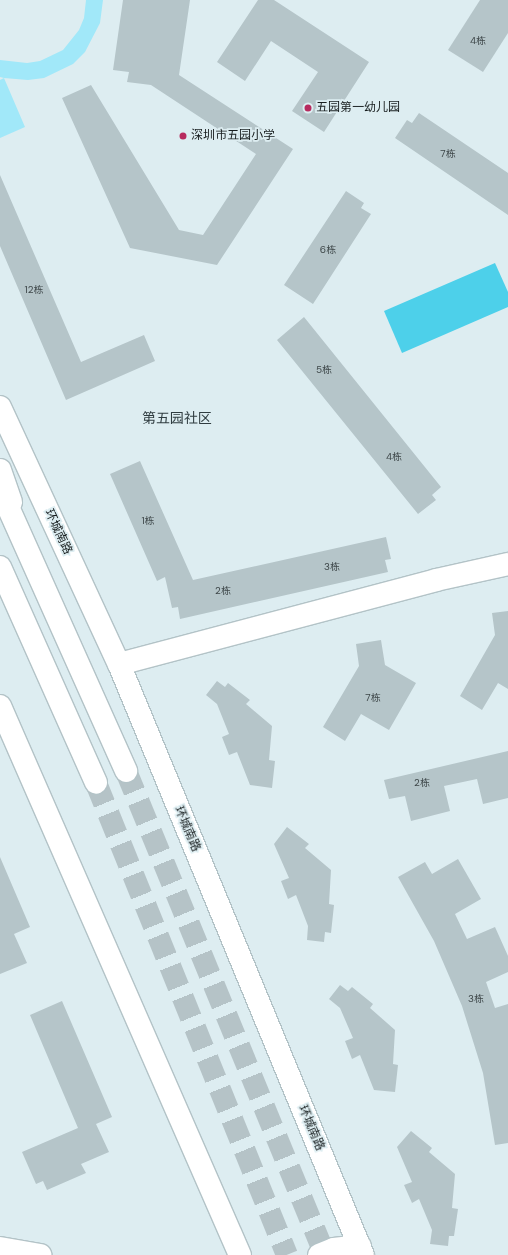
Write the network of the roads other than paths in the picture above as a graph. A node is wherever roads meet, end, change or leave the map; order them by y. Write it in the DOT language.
graph roads {
  1 [pos="0,407"];
  2 [pos="0,470"];
  3 [pos="0,489"];
  4 [pos="32,560"];
  5 [pos="508,564"];
  6 [pos="0,567"];
  7 [pos="0,595"];
  8 [pos="40,656"];
  9 [pos="118,664"];
  10 [pos="0,706"];
  11 [pos="126,771"];
  12 [pos="96,783"];
  13 [pos="0,1248"];
  14 [pos="358,1252"];
  15 [pos="40,1255"];
  16 [pos="240,1255"];
  17 [pos="320,1255"];
  1 -- 9 [label="main road, 环城南路"];
  2 -- 4 [label="main road"];
  3 -- 4 [label="main road"];
  4 -- 11 [label="main road"];
  5 -- 9 [label="main road"];
  6 -- 8 [label="main road"];
  7 -- 8 [label="main road"];
  8 -- 12 [label="main road"];
  9 -- 14 [label="main road, 环城南路"];
  10 -- 16 [label="main road"];
  13 -- 15 [label="main road"];
  14 -- 17 [label="main road"];
}
